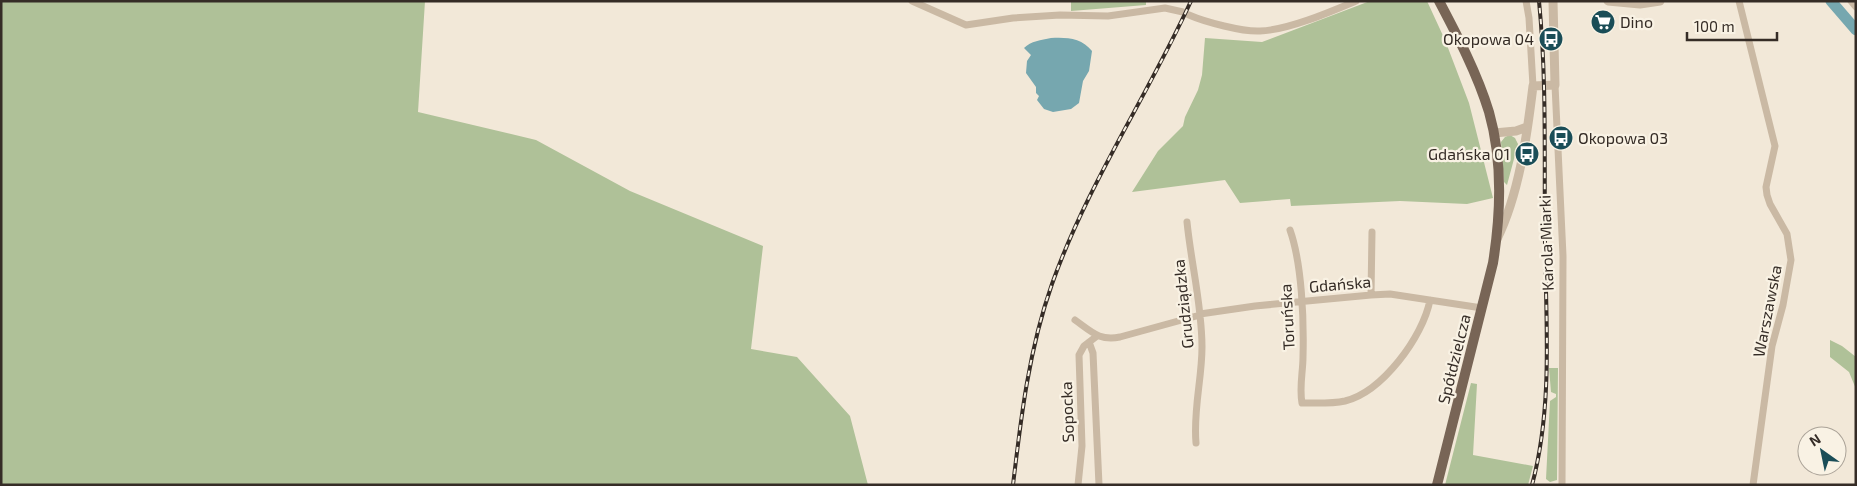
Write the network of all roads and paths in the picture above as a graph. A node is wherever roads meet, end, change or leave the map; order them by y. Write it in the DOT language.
graph roads {
  1 [pos="912,1"];
  2 [pos="1356,1"];
  3 [pos="1439,1"];
  4 [pos="1526,1"];
  5 [pos="1553,1"];
  6 [pos="1608,1"];
  7 [pos="1660,1"];
  8 [pos="1739,1"];
  9 [pos="1851,1"];
  10 [pos="1856,7"];
  11 [pos="1555,85"];
  12 [pos="1533,86"];
  13 [pos="1527,127"];
  14 [pos="1494,133"];
  15 [pos="1187,222"];
  16 [pos="1290,230"];
  17 [pos="1372,232"];
  18 [pos="1497,239"];
  19 [pos="1372,295"];
  20 [pos="1430,300"];
  21 [pos="1302,301"];
  22 [pos="1482,308"];
  23 [pos="1200,315"];
  24 [pos="1075,320"];
  25 [pos="1097,336"];
  26 [pos="1089,342"];
  27 [pos="1196,442"];
  28 [pos="1078,485"];
  29 [pos="1099,485"];
  30 [pos="1437,485"];
  31 [pos="1562,485"];
  32 [pos="1753,485"];
  1 -- 2 [label="street"];
  3 -- 14 [label="main road, Spółdzielcza"];
  4 -- 12 [label="street"];
  5 -- 11 [label="street, Karola Miarki"];
  6 -- 7 [label="street"];
  8 -- 32 [label="street, Warszawska"];
  9 -- 10 [label="street"];
  11 -- 12 [label="street"];
  11 -- 31 [label="street, Karola Miarki"];
  12 -- 13 [label="street"];
  13 -- 14 [label="street"];
  13 -- 18 [label="street"];
  14 -- 18 [label="main road, Spółdzielcza"];
  15 -- 23 [label="street, Grudziądzka"];
  16 -- 21 [label="street, Toruńska"];
  17 -- 19 [label="street"];
  18 -- 22 [label="main road, Spółdzielcza"];
  19 -- 20 [label="street, Gdańska"];
  19 -- 21 [label="street, Gdańska"];
  20 -- 21 [label="street, Toruńska"];
  20 -- 22 [label="street, Gdańska"];
  21 -- 23 [label="street, Gdańska"];
  22 -- 30 [label="main road, Spółdzielcza"];
  23 -- 25 [label="street, Gdańska"];
  23 -- 27 [label="street, Grudziądzka"];
  24 -- 25 [label="street"];
  25 -- 26 [label="street, Sopocka"];
  26 -- 28 [label="street, Sopocka"];
  26 -- 29 [label="street, Sopocka"];
}
